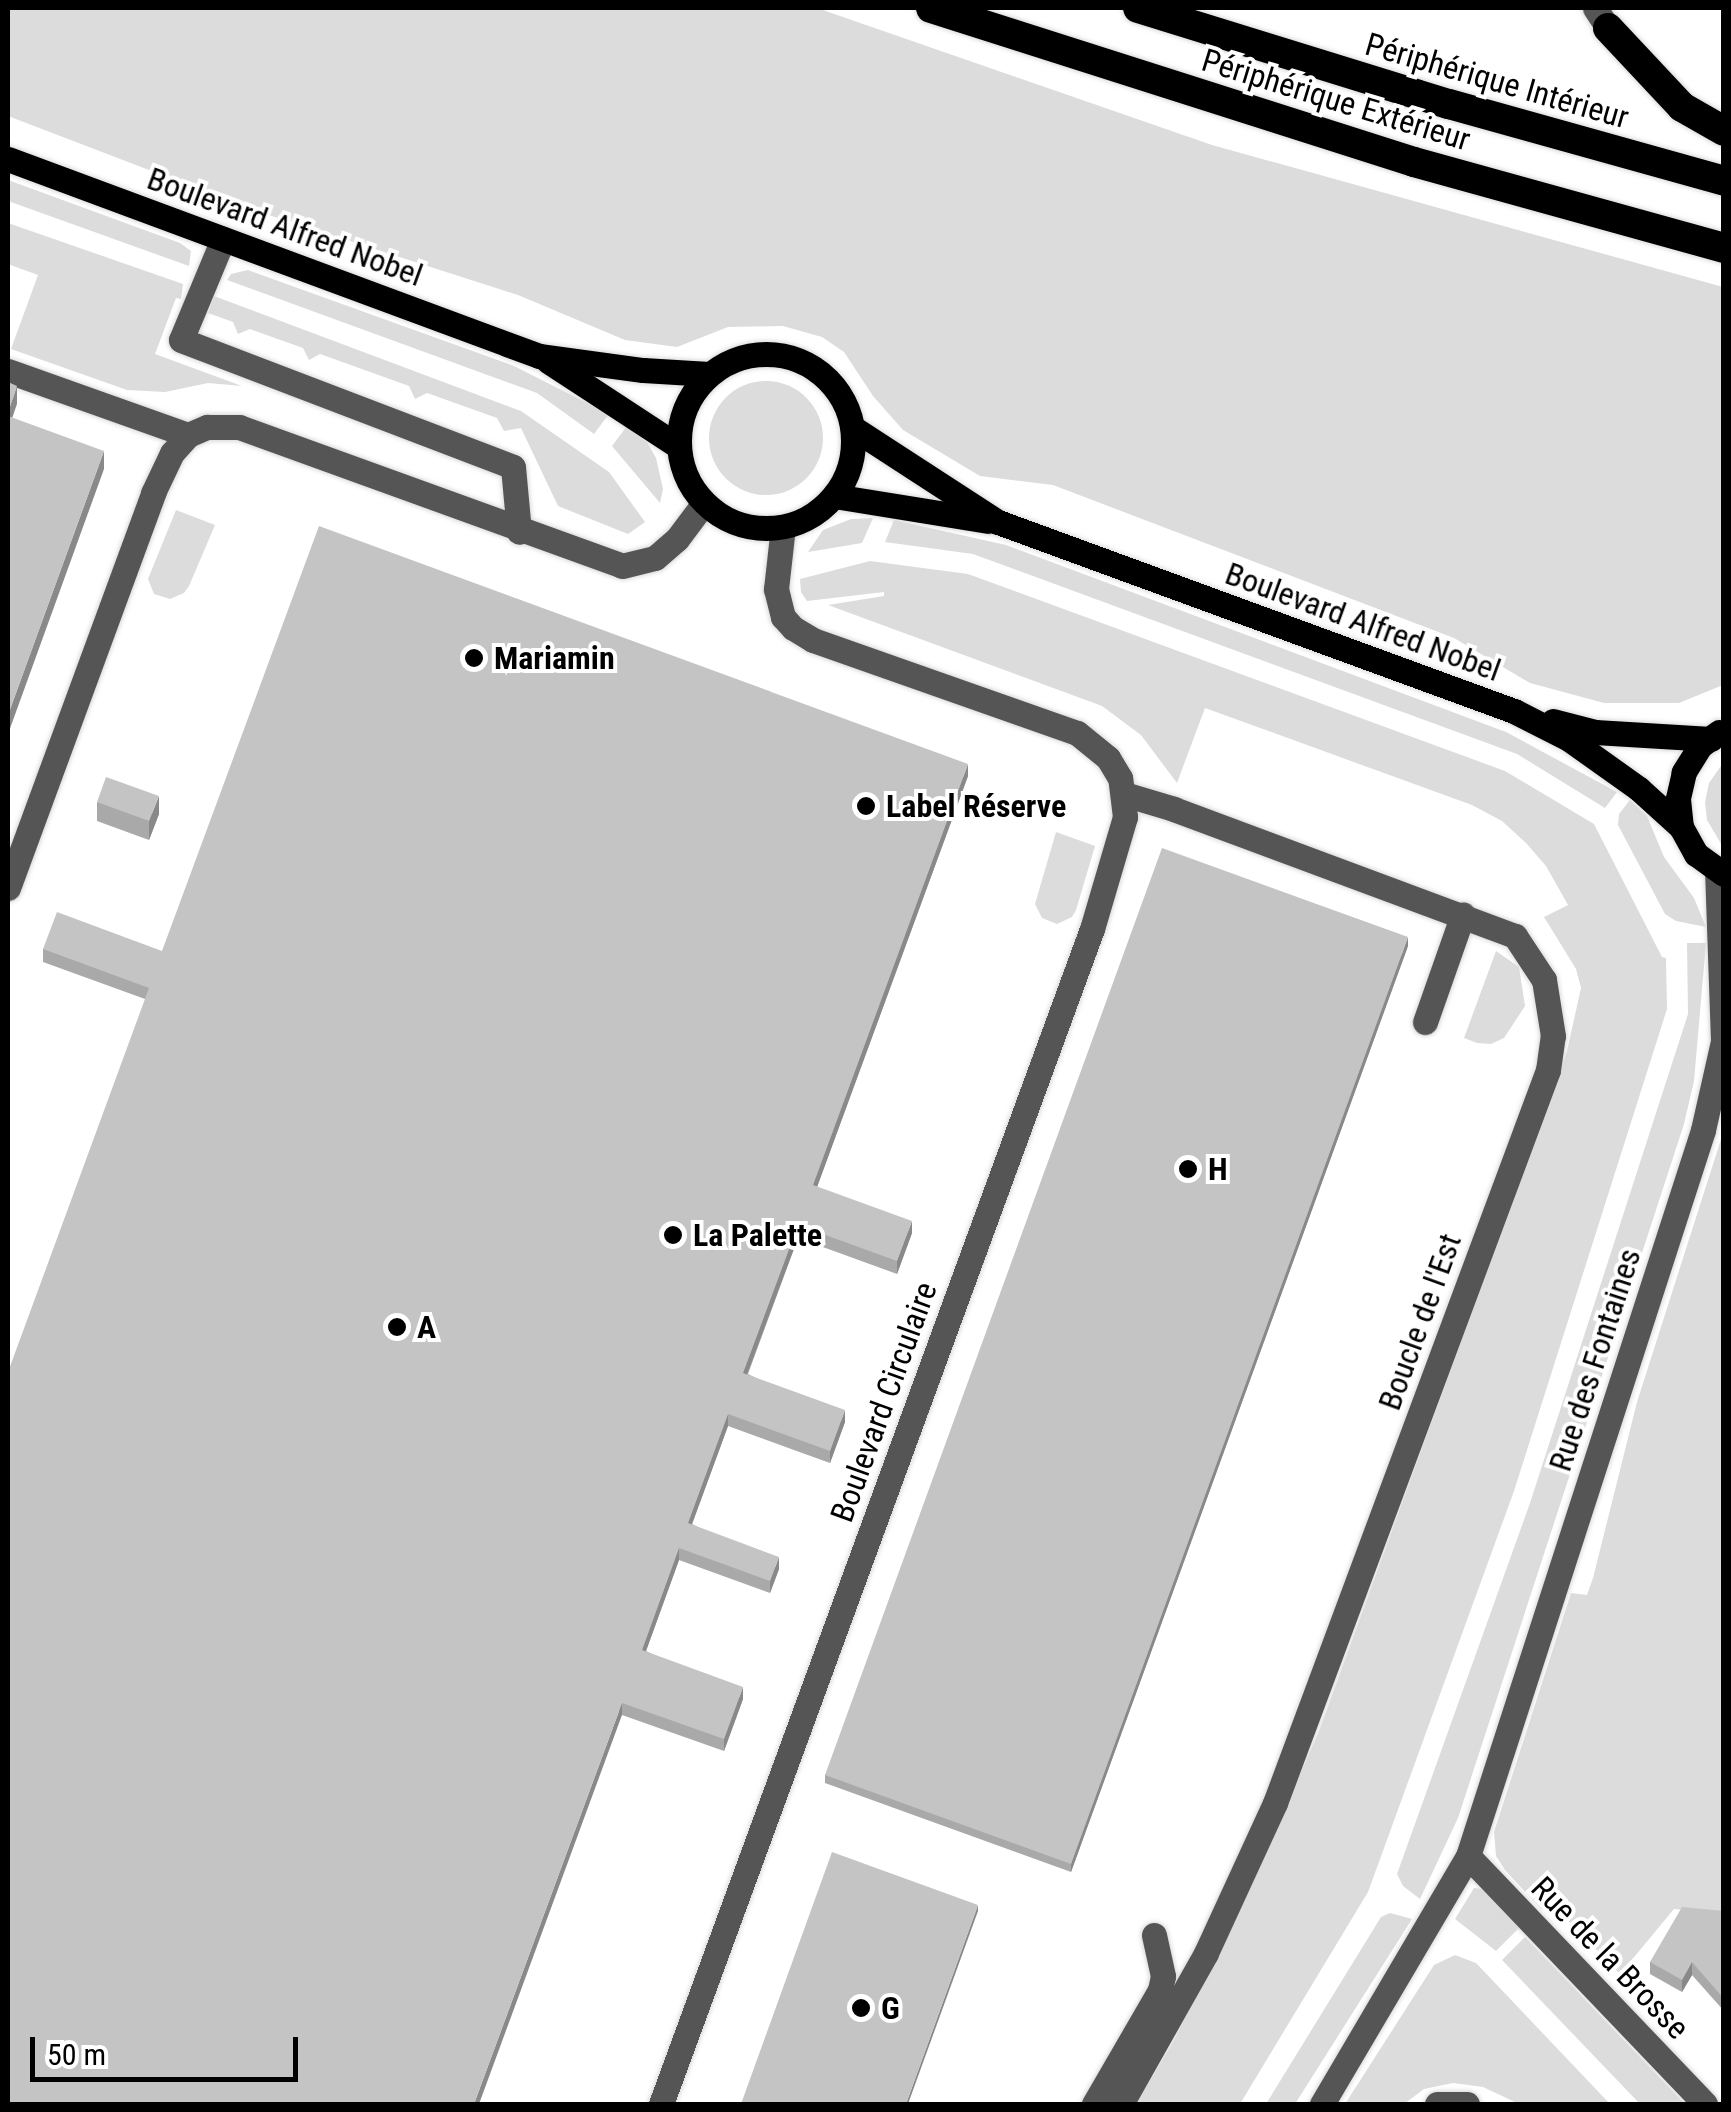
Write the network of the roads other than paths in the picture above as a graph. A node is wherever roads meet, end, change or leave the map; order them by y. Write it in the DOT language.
graph roads {
  1 [pos="931,8"];
  2 [pos="1138,8"];
  3 [pos="1602,18"];
  4 [pos="1724,131"];
  5 [pos="8,159"];
  6 [pos="1724,181"];
  7 [pos="223,239"];
  8 [pos="1724,248"];
  9 [pos="540,356"];
  10 [pos="8,371"];
  11 [pos="709,374"];
  12 [pos="852,428"];
  13 [pos="188,435"];
  14 [pos="678,446"];
  15 [pos="834,496"];
  16 [pos="704,503"];
  17 [pos="998,522"];
  18 [pos="783,527"];
  19 [pos="519,532"];
  20 [pos="1514,712"];
  21 [pos="1717,734"];
  22 [pos="1124,794"];
  23 [pos="1681,827"];
  24 [pos="1720,874"];
  25 [pos="8,888"];
  26 [pos="1463,914"];
  27 [pos="1425,1022"];
  28 [pos="1723,1040"];
  29 [pos="1468,1856"];
  30 [pos="1154,1935"];
  31 [pos="661,2104"];
  32 [pos="1094,2104"];
  33 [pos="1121,2104"];
  34 [pos="1322,2104"];
  35 [pos="1437,2104"];
  36 [pos="1467,2104"];
  37 [pos="1704,2104"];
  1 -- 8 [label="highway, Périphérique Extérieur"];
  2 -- 6 [label="highway, Périphérique Intérieur"];
  3 -- 4 [label="highway"];
  5 -- 7 [label="main road, Boulevard Alfred Nobel"];
  7 -- 9 [label="main road, Boulevard Alfred Nobel"];
  7 -- 19 [label="street"];
  9 -- 11 [label="main road, Boulevard Alfred Nobel"];
  9 -- 14 [label="main road, Boulevard Alfred Nobel"];
  10 -- 13 [label="street"];
  11 -- 12 [label="main road"];
  11 -- 14 [label="main road"];
  12 -- 15 [label="main road"];
  12 -- 17 [label="main road, Boulevard Alfred Nobel"];
  13 -- 19 [label="street"];
  13 -- 25 [label="street"];
  14 -- 16 [label="main road"];
  15 -- 17 [label="main road, Boulevard Alfred Nobel"];
  15 -- 18 [label="main road"];
  16 -- 18 [label="main road"];
  16 -- 19 [label="street"];
  17 -- 20 [label="main road, Boulevard Alfred Nobel"];
  18 -- 22 [label="street"];
  20 -- 21 [label="main road"];
  20 -- 23 [label="main road, Boulevard Alfred Nobel"];
  21 -- 23 [label="main road"];
  22 -- 26 [label="street, Boucle de l'Est"];
  22 -- 31 [label="street, Boulevard Circulaire"];
  23 -- 24 [label="main road, Boulevard Alfred Nobel"];
  24 -- 28 [label="street, Rue des Fontaines"];
  26 -- 27 [label="street"];
  26 -- 33 [label="street, Boucle de l'Est"];
  28 -- 29 [label="street, Rue des Fontaines"];
  29 -- 34 [label="street, Rue des Fontaines"];
  29 -- 37 [label="street, Rue de la Brosse"];
  30 -- 32 [label="street"];
  35 -- 36 [label="street"];
}
